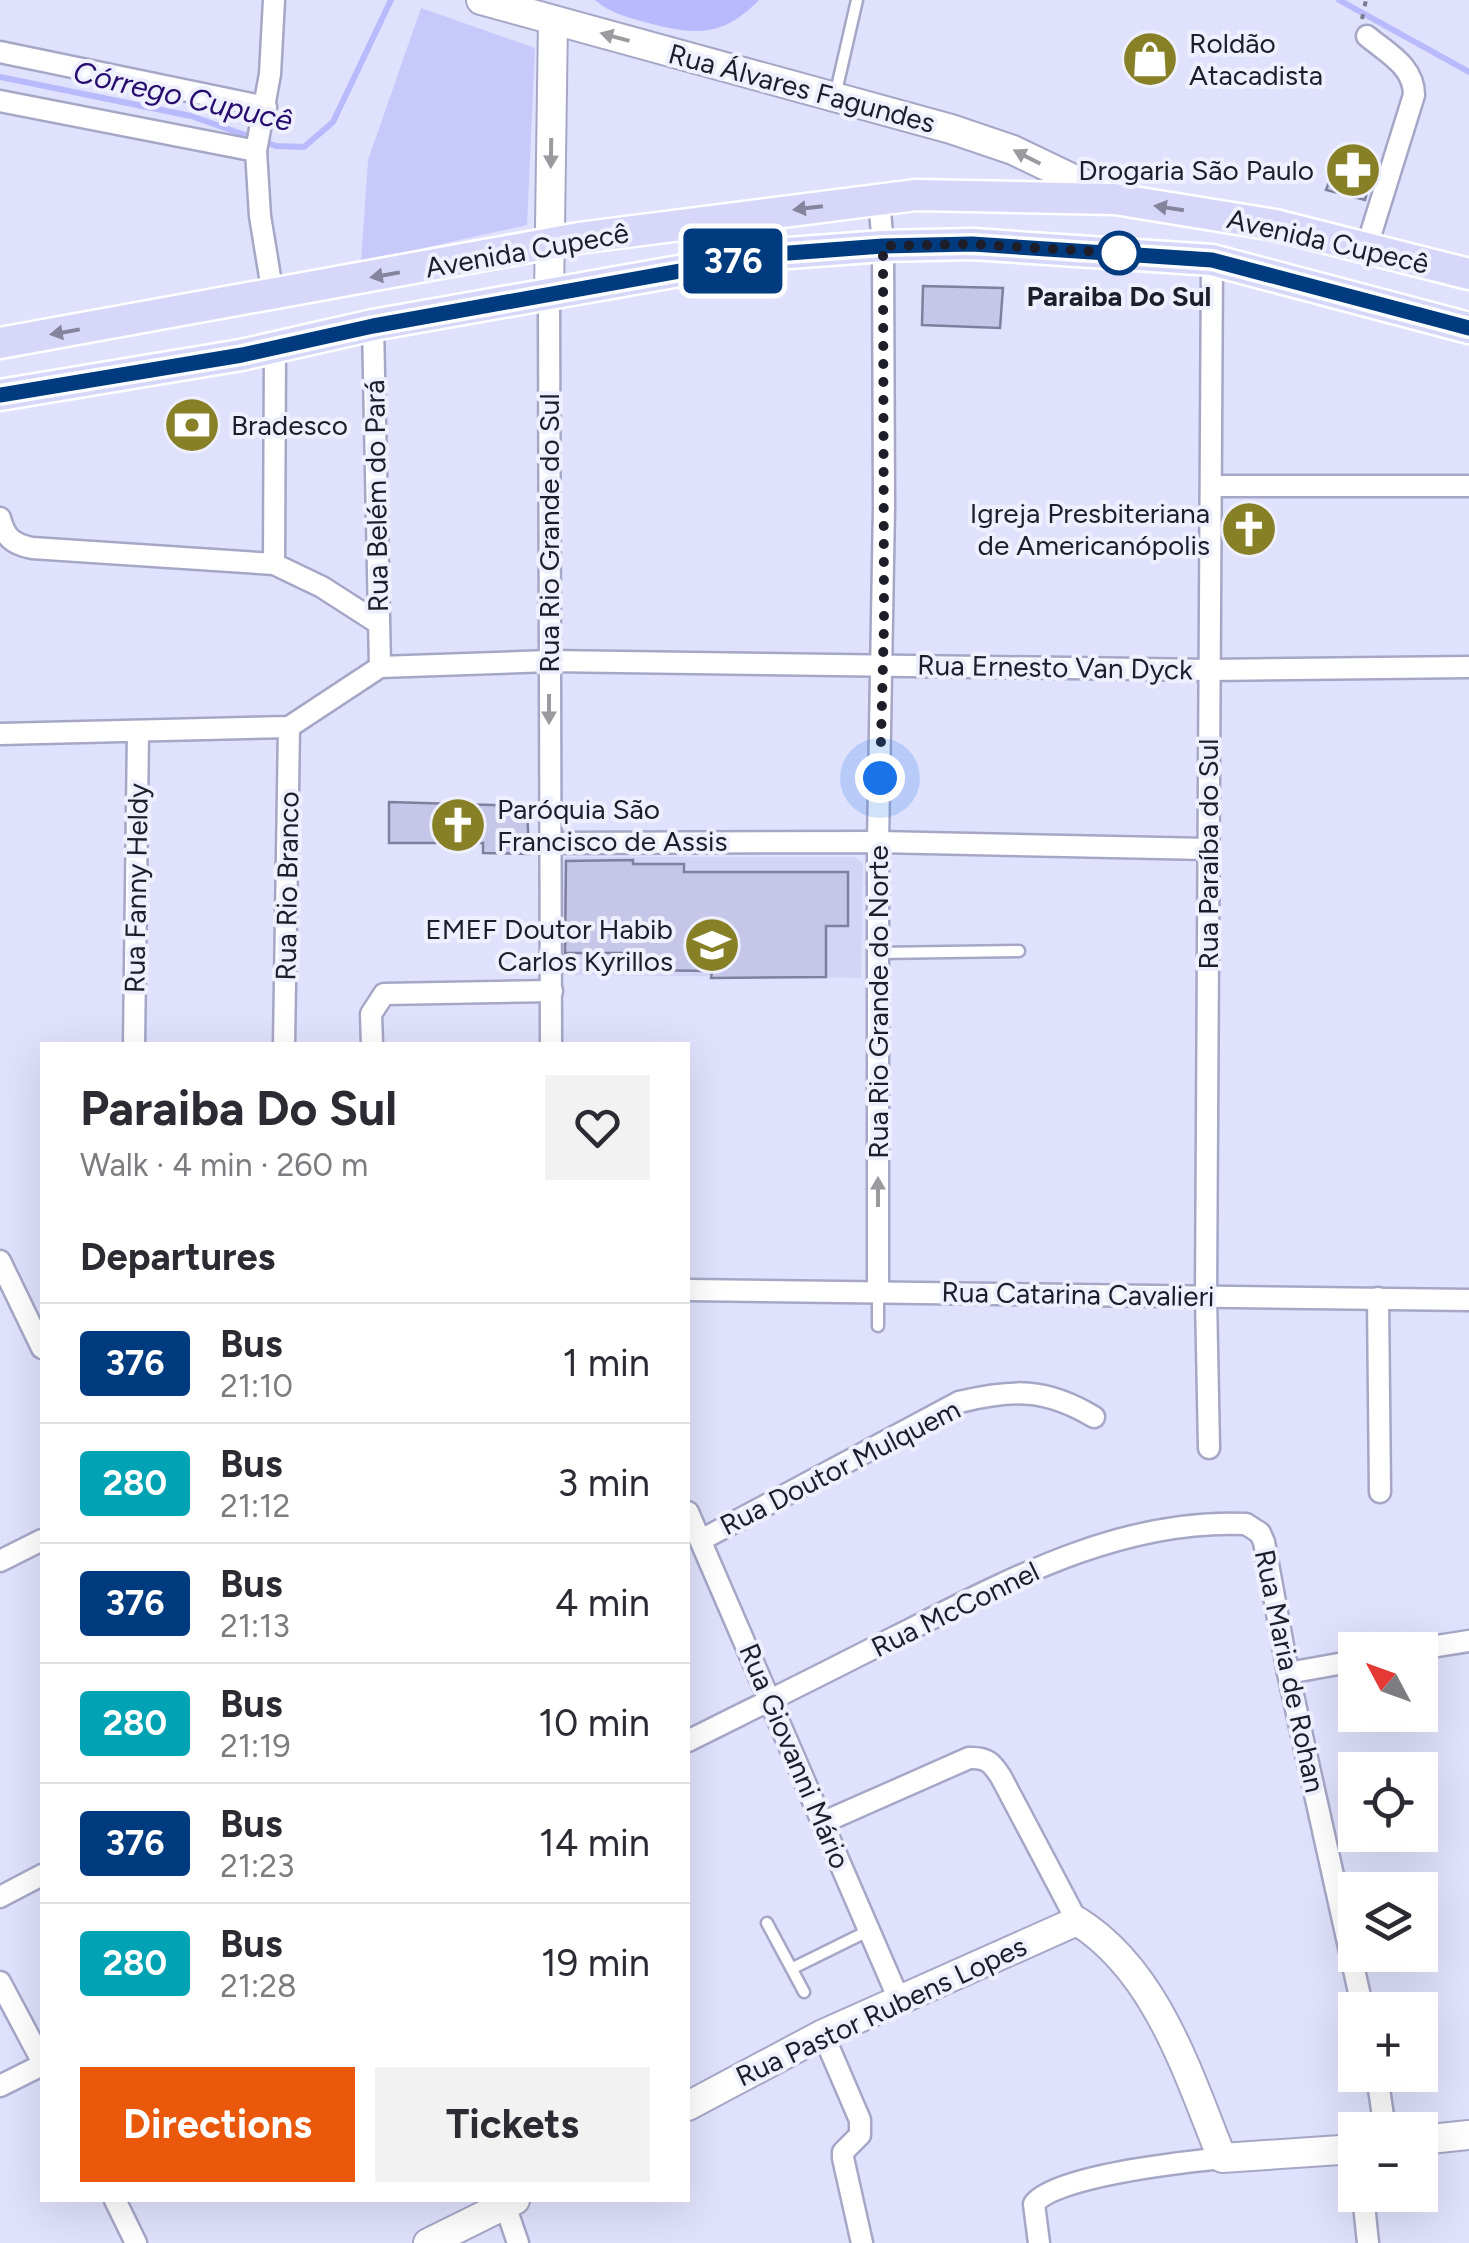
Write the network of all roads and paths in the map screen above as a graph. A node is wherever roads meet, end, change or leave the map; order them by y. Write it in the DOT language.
graph roads {
  1 [pos="274,0"];
  2 [pos="481,0"];
  3 [pos="858,0"];
  4 [pos="1366,0"];
  5 [pos="554,20"];
  6 [pos="1364,31"];
  7 [pos="0,52"];
  8 [pos="834,97"];
  9 [pos="0,101"];
  10 [pos="265,109"];
  11 [pos="257,148"];
  12 [pos="879,199"];
  13 [pos="1115,199"];
  14 [pos="549,243"];
  15 [pos="883,246"];
  16 [pos="1367,246"];
  17 [pos="1212,260"];
  18 [pos="1469,274"];
  19 [pos="274,294"];
  20 [pos="549,296"];
  21 [pos="373,326"];
  22 [pos="1469,328"];
  23 [pos="0,343"];
  24 [pos="276,346"];
  25 [pos="0,395"];
  26 [pos="1212,486"];
  27 [pos="1469,486"];
  28 [pos="0,518"];
  29 [pos="274,564"];
  30 [pos="378,623"];
  31 [pos="549,661"];
  32 [pos="884,663"];
  33 [pos="380,666"];
  34 [pos="1469,667"];
  35 [pos="1209,670"];
  36 [pos="288,727"];
  37 [pos="138,732"];
  38 [pos="0,734"];
  39 [pos="878,842"];
  40 [pos="550,844"];
  41 [pos="1208,849"];
  42 [pos="1019,950"];
  43 [pos="878,953"];
  44 [pos="552,991"];
  45 [pos="134,1042"];
  46 [pos="284,1042"];
  47 [pos="372,1042"];
  48 [pos="551,1042"];
  49 [pos="0,1261"];
  50 [pos="690,1290"];
  51 [pos="878,1290"];
  52 [pos="1206,1296"];
  53 [pos="1378,1298"];
  54 [pos="1465,1300"];
  55 [pos="878,1326"];
  56 [pos="40,1344"];
  57 [pos="1094,1417"];
  58 [pos="1209,1448"];
  59 [pos="1380,1492"];
  60 [pos="1238,1524"];
  61 [pos="40,1541"];
  62 [pos="694,1544"];
  63 [pos="0,1561"];
  64 [pos="1469,1641"];
  65 [pos="1438,1646"];
  66 [pos="1338,1663"];
  67 [pos="1288,1673"];
  68 [pos="770,1700"];
  69 [pos="690,1740"];
  70 [pos="824,1822"];
  71 [pos="40,1876"];
  72 [pos="0,1897"];
  73 [pos="1078,1921"];
  74 [pos="767,1923"];
  75 [pos="870,1930"];
  76 [pos="792,1968"];
  77 [pos="0,1982"];
  78 [pos="804,1992"];
  79 [pos="1359,1992"];
  80 [pos="900,2002"];
  81 [pos="823,2034"];
  82 [pos="40,2059"];
  83 [pos="40,2064"];
  84 [pos="0,2086"];
  85 [pos="690,2105"];
  86 [pos="1469,2135"];
  87 [pos="1438,2138"];
  88 [pos="1338,2150"];
  89 [pos="1222,2158"];
  90 [pos="116,2202"];
  91 [pos="493,2206"];
  92 [pos="1364,2212"];
  93 [pos="136,2243"];
  94 [pos="428,2243"];
  95 [pos="518,2243"];
  96 [pos="862,2243"];
  97 [pos="1039,2243"];
  98 [pos="1368,2243"];
  1 -- 10 [label="street"];
  2 -- 5 [label="street, Rua Álvares Fagundes"];
  3 -- 8 [label="lane"];
  4 -- 6 [label="path"];
  8 -- 5 [label="street, Rua Álvares Fagundes, one-way"];
  5 -- 14 [label="street, Rua Rio Grande do Sul, one-way"];
  6 -- 16 [label="street"];
  7 -- 10 [label="street"];
  13 -- 8 [label="street, Rua Álvares Fagundes, one-way"];
  9 -- 11 [label="street"];
  10 -- 11 [label="street"];
  11 -- 19 [label="street"];
  12 -- 13 [label="main road, Avenida Cupecê"];
  12 -- 14 [label="main road, Avenida Cupecê, one-way"];
  12 -- 15 [label="street, Rua Rio Grande do Norte"];
  16 -- 13 [label="main road, Avenida Cupecê, one-way"];
  14 -- 19 [label="main road, Avenida Cupecê, one-way"];
  14 -- 20 [label="street, Rua Rio Grande do Sul"];
  15 -- 17 [label="main road, Avenida Cupecê"];
  15 -- 20 [label="main road, Avenida Cupecê"];
  15 -- 32 [label="street, Rua Rio Grande do Norte"];
  16 -- 18 [label="main road, Avenida Cupecê"];
  17 -- 22 [label="main road, Avenida Cupecê"];
  17 -- 26 [label="street, Rua Paraíba do Sul"];
  19 -- 23 [label="main road, Avenida Cupecê, one-way"];
  20 -- 21 [label="main road, Avenida Cupecê"];
  20 -- 31 [label="street, Rua Rio Grande do Sul"];
  21 -- 24 [label="main road, Avenida Cupecê"];
  21 -- 30 [label="street, Rua Belém do Pará"];
  24 -- 25 [label="main road, Avenida Cupecê"];
  24 -- 29 [label="street"];
  26 -- 27 [label="street"];
  26 -- 35 [label="street, Rua Paraíba do Sul"];
  28 -- 29 [label="street"];
  29 -- 30 [label="street"];
  30 -- 33 [label="street, Rua Belém do Pará"];
  31 -- 32 [label="street, Rua Ernesto Van Dyck"];
  31 -- 33 [label="street, Rua Ernesto Van Dyck"];
  31 -- 40 [label="street, Rua Rio Grande do Sul, one-way"];
  32 -- 35 [label="street, Rua Ernesto Van Dyck"];
  32 -- 39 [label="street, Rua Rio Grande do Norte"];
  33 -- 36 [label="street"];
  34 -- 35 [label="street, Rua Ernesto Van Dyck"];
  35 -- 41 [label="street, Rua Paraíba do Sul"];
  36 -- 37 [label="street"];
  36 -- 46 [label="street, Rua Rio Branco"];
  37 -- 38 [label="street"];
  37 -- 45 [label="street, Rua Fanny Heldy"];
  39 -- 40 [label="street"];
  39 -- 41 [label="street"];
  39 -- 43 [label="street, Rua Rio Grande do Norte"];
  40 -- 44 [label="street, Rua Rio Grande do Sul"];
  41 -- 52 [label="street, Rua Paraíba do Sul"];
  42 -- 43 [label="lane"];
  51 -- 43 [label="street, Rua Rio Grande do Norte, one-way"];
  44 -- 47 [label="street"];
  44 -- 48 [label="street, Rua Rio Grande do Sul"];
  49 -- 56 [label="street"];
  50 -- 51 [label="street, Rua Catarina Cavalieri"];
  51 -- 52 [label="street, Rua Catarina Cavalieri"];
  51 -- 55 [label="lane, Rua Rio Grande do Norte"];
  52 -- 53 [label="street, Rua Catarina Cavalieri"];
  52 -- 58 [label="street, Rua Paraíba do Sul"];
  53 -- 54 [label="street, Rua Catarina Cavalieri"];
  53 -- 59 [label="street"];
  57 -- 62 [label="street, Rua Doutor Mulquem"];
  60 -- 67 [label="street, Rua Maria de Rohan"];
  60 -- 68 [label="street, Rua McConnel"];
  61 -- 63 [label="street"];
  62 -- 68 [label="street, Rua Giovanni Mário"];
  64 -- 65 [label="street"];
  66 -- 67 [label="street"];
  67 -- 79 [label="street, Rua Maria de Rohan"];
  68 -- 69 [label="street, Rua McConnel"];
  68 -- 70 [label="street, Rua Giovanni Mário"];
  70 -- 73 [label="street"];
  70 -- 75 [label="street, Rua Giovanni Mário"];
  71 -- 72 [label="street"];
  73 -- 80 [label="street, Rua Pastor Rubens Lopes"];
  73 -- 89 [label="street"];
  74 -- 76 [label="lane"];
  75 -- 76 [label="lane"];
  75 -- 80 [label="street, Rua Giovanni Mário"];
  76 -- 78 [label="lane"];
  77 -- 82 [label="street"];
  80 -- 81 [label="street, Rua Pastor Rubens Lopes"];
  81 -- 85 [label="street, Rua Pastor Rubens Lopes"];
  81 -- 96 [label="street"];
  83 -- 84 [label="street"];
  86 -- 87 [label="street"];
  88 -- 89 [label="street"];
  89 -- 97 [label="street"];
  90 -- 93 [label="street"];
  91 -- 94 [label="street"];
  91 -- 95 [label="street"];
  92 -- 98 [label="street"];
}
